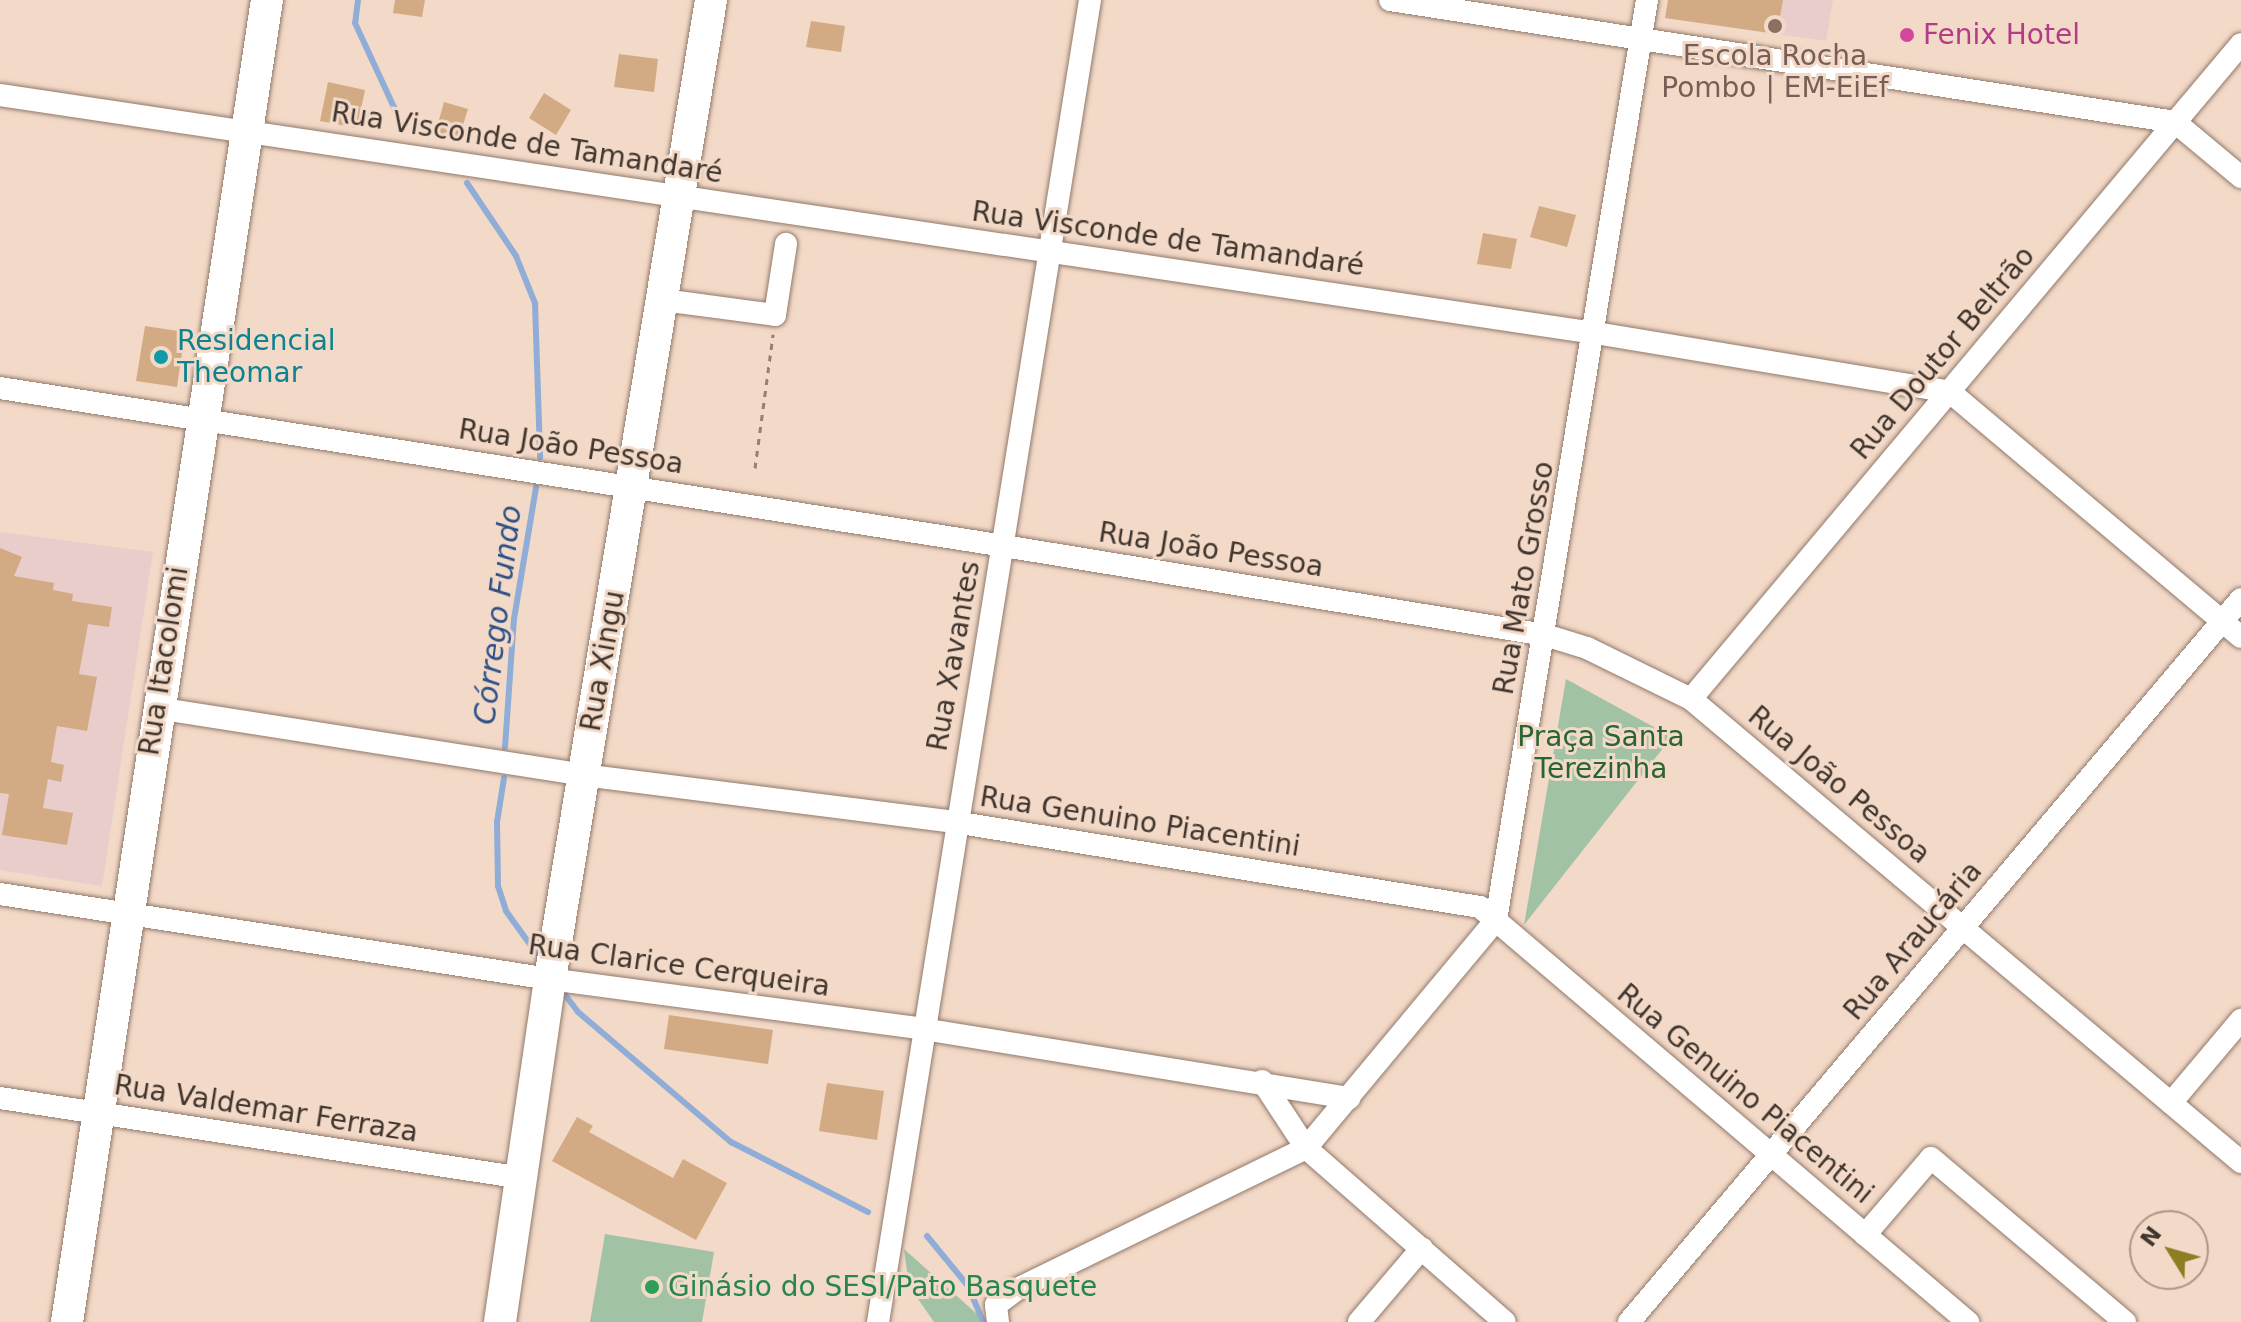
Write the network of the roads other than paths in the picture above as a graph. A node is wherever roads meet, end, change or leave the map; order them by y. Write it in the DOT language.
graph roads {
  1 [pos="267,0"];
  2 [pos="711,0"];
  3 [pos="1090,0"];
  4 [pos="1390,0"];
  5 [pos="1647,0"];
  6 [pos="1641,40"];
  7 [pos="2241,44"];
  8 [pos="0,95"];
  9 [pos="2175,122"];
  10 [pos="247,130"];
  11 [pos="2241,177"];
  12 [pos="679,197"];
  13 [pos="786,244"];
  14 [pos="1051,252"];
  15 [pos="663,300"];
  16 [pos="1595,333"];
  17 [pos="0,388"];
  18 [pos="1950,392"];
  19 [pos="201,416"];
  20 [pos="632,488"];
  21 [pos="1004,546"];
  22 [pos="2241,599"];
  23 [pos="2223,621"];
  24 [pos="1545,635"];
  25 [pos="2241,637"];
  26 [pos="1691,699"];
  27 [pos="157,708"];
  28 [pos="583,775"];
  29 [pos="954,822"];
  30 [pos="0,894"];
  31 [pos="126,916"];
  32 [pos="1496,920"];
  33 [pos="1963,928"];
  34 [pos="550,979"];
  35 [pos="2241,1020"];
  36 [pos="923,1029"];
  37 [pos="1262,1081"];
  38 [pos="0,1098"];
  39 [pos="1349,1098"];
  40 [pos="2171,1103"];
  41 [pos="97,1114"];
  42 [pos="1306,1148"];
  43 [pos="1768,1157"];
  44 [pos="2241,1162"];
  45 [pos="523,1178"];
  46 [pos="1865,1235"];
  47 [pos="1422,1248"];
  48 [pos="67,1322"];
  49 [pos="500,1322"];
  50 [pos="878,1322"];
  51 [pos="998,1322"];
  52 [pos="1359,1322"];
  53 [pos="1505,1322"];
  54 [pos="1629,1322"];
  55 [pos="1968,1322"];
  56 [pos="2125,1322"];
  1 -- 10 [label="street, Rua Itacolomi"];
  2 -- 12 [label="street, Rua Xingu"];
  3 -- 14 [label="street, Rua Xavantes"];
  4 -- 6 [label="street"];
  5 -- 6 [label="street, Rua Mato Grosso"];
  6 -- 9 [label="street"];
  6 -- 16 [label="street, Rua Mato Grosso"];
  7 -- 9 [label="street, Rua Doutor Beltrão"];
  8 -- 10 [label="street, Rua Visconde de Tamandaré"];
  9 -- 11 [label="street"];
  9 -- 18 [label="street, Rua Doutor Beltrão"];
  10 -- 12 [label="street, Rua Visconde de Tamandaré"];
  10 -- 19 [label="street, Rua Itacolomi"];
  12 -- 14 [label="street, Rua Visconde de Tamandaré"];
  12 -- 15 [label="street, Rua Xingu"];
  13 -- 15 [label="street"];
  14 -- 16 [label="street, Rua Visconde de Tamandaré"];
  14 -- 21 [label="street, Rua Xavantes"];
  15 -- 20 [label="street, Rua Xingu"];
  16 -- 18 [label="street, Rua Visconde de Tamandaré"];
  16 -- 24 [label="street, Rua Mato Grosso"];
  17 -- 19 [label="street, Rua João Pessoa"];
  18 -- 23 [label="street"];
  18 -- 26 [label="street, Rua Doutor Beltrão"];
  19 -- 20 [label="street, Rua João Pessoa"];
  19 -- 27 [label="street, Rua Itacolomi"];
  20 -- 21 [label="street, Rua João Pessoa"];
  20 -- 28 [label="street, Rua Xingu"];
  21 -- 24 [label="street, Rua João Pessoa"];
  21 -- 29 [label="street, Rua Xavantes"];
  22 -- 23 [label="street, Rua Araucária"];
  23 -- 25 [label="street"];
  23 -- 33 [label="street, Rua Araucária"];
  24 -- 26 [label="street, Rua João Pessoa"];
  24 -- 32 [label="street, Rua Mato Grosso"];
  26 -- 33 [label="street, Rua João Pessoa"];
  27 -- 28 [label="street, Rua Genuino Piacentini"];
  27 -- 31 [label="street, Rua Itacolomi"];
  28 -- 29 [label="street, Rua Genuino Piacentini"];
  28 -- 34 [label="street, Rua Xingu"];
  29 -- 32 [label="street, Rua Genuino Piacentini"];
  29 -- 36 [label="street, Rua Xavantes"];
  30 -- 31 [label="street, Rua Clarice Cerqueira"];
  31 -- 34 [label="street, Rua Clarice Cerqueira"];
  31 -- 41 [label="street, Rua Itacolomi"];
  32 -- 39 [label="street, Rua Mato Grosso"];
  32 -- 43 [label="street, Rua Genuino Piacentini"];
  33 -- 40 [label="street, Rua João Pessoa"];
  33 -- 43 [label="street, Rua Araucária"];
  34 -- 36 [label="street, Rua Clarice Cerqueira"];
  34 -- 45 [label="street, Rua Xingu"];
  35 -- 40 [label="street"];
  36 -- 37 [label="street, Rua Clarice Cerqueira"];
  36 -- 50 [label="street, Rua Xavantes"];
  37 -- 39 [label="street, Rua Clarice Cerqueira"];
  37 -- 42 [label="street"];
  38 -- 41 [label="street, Rua Valdemar Ferraza"];
  39 -- 42 [label="street, Rua Mato Grosso"];
  40 -- 44 [label="street, Rua João Pessoa"];
  41 -- 45 [label="street, Rua Valdemar Ferraza"];
  41 -- 48 [label="street, Rua Itacolomi"];
  42 -- 47 [label="street"];
  42 -- 51 [label="street"];
  43 -- 46 [label="street, Rua Genuino Piacentini"];
  43 -- 54 [label="street, Rua Araucária"];
  45 -- 49 [label="street, Rua Xingu"];
  46 -- 55 [label="street, Rua Genuino Piacentini"];
  46 -- 56 [label="street"];
  47 -- 52 [label="street"];
  47 -- 53 [label="street"];
}
